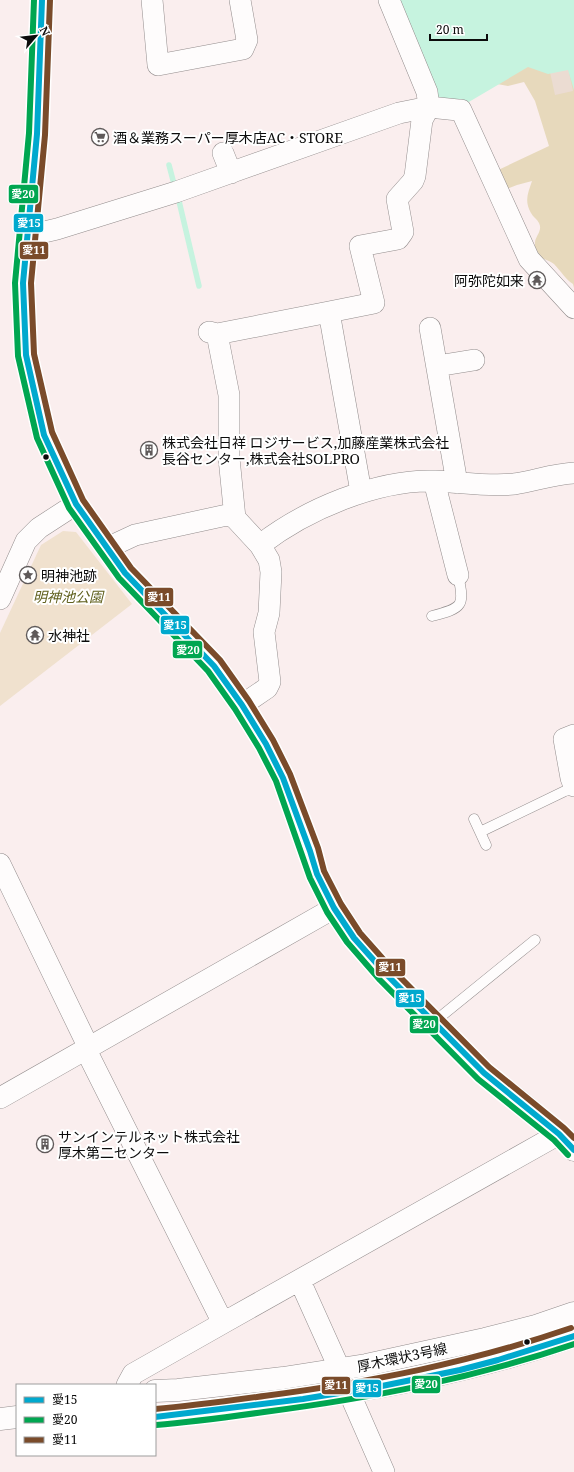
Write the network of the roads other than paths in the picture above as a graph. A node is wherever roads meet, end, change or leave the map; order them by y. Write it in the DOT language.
graph roads {
  1 [pos="42,0"];
  2 [pos="152,0"];
  3 [pos="240,0"];
  4 [pos="389,0"];
  5 [pos="429,107"];
  6 [pos="223,153"];
  7 [pos="231,173"];
  8 [pos="27,236"];
  9 [pos="574,308"];
  10 [pos="329,312"];
  11 [pos="430,328"];
  12 [pos="474,360"];
  13 [pos="437,366"];
  14 [pos="574,473"];
  15 [pos="434,481"];
  16 [pos="457,483"];
  17 [pos="361,492"];
  18 [pos="76,504"];
  19 [pos="235,518"];
  20 [pos="260,545"];
  21 [pos="106,548"];
  22 [pos="458,575"];
  23 [pos="0,599"];
  24 [pos="432,616"];
  25 [pos="242,705"];
  26 [pos="574,735"];
  27 [pos="574,788"];
  28 [pos="474,819"];
  29 [pos="480,832"];
  30 [pos="486,845"];
  31 [pos="0,864"];
  32 [pos="334,908"];
  33 [pos="535,940"];
  34 [pos="434,1022"];
  35 [pos="86,1050"];
  36 [pos="0,1098"];
  37 [pos="558,1134"];
  38 [pos="574,1150"];
  39 [pos="300,1282"];
  40 [pos="574,1313"];
  41 [pos="224,1323"];
  42 [pos="574,1336"];
  43 [pos="340,1370"];
  44 [pos="128,1384"];
  45 [pos="156,1391"];
  46 [pos="350,1392"];
  47 [pos="16,1417"];
  48 [pos="156,1417"];
  49 [pos="0,1419"];
  50 [pos="384,1472"];
  1 -- 8 [label="street"];
  2 -- 3 [label="street"];
  4 -- 5 [label="street"];
  5 -- 7 [label="street"];
  5 -- 9 [label="street"];
  5 -- 10 [label="street"];
  6 -- 7 [label="street"];
  7 -- 8 [label="street"];
  8 -- 18 [label="street"];
  10 -- 17 [label="street"];
  10 -- 19 [label="street"];
  11 -- 13 [label="street"];
  12 -- 13 [label="street"];
  13 -- 16 [label="street"];
  14 -- 16 [label="street"];
  15 -- 16 [label="street"];
  15 -- 17 [label="street"];
  15 -- 22 [label="street"];
  17 -- 20 [label="street"];
  18 -- 21 [label="street"];
  18 -- 23 [label="street"];
  19 -- 20 [label="street"];
  19 -- 21 [label="street"];
  20 -- 25 [label="street"];
  21 -- 25 [label="street"];
  22 -- 24 [label="lane"];
  25 -- 32 [label="street"];
  26 -- 27 [label="street"];
  27 -- 29 [label="lane"];
  28 -- 29 [label="lane"];
  29 -- 30 [label="lane"];
  31 -- 35 [label="street"];
  32 -- 34 [label="street"];
  32 -- 35 [label="street"];
  33 -- 34 [label="lane"];
  34 -- 37 [label="street"];
  35 -- 36 [label="street"];
  35 -- 41 [label="street"];
  37 -- 38 [label="street"];
  37 -- 39 [label="street"];
  39 -- 41 [label="street"];
  39 -- 43 [label="street"];
  40 -- 43 [label="street, 厚木環状3号線"];
  41 -- 44 [label="street"];
  42 -- 46 [label="street, 厚木環状3号線"];
  43 -- 45 [label="street, 厚木環状3号線"];
  46 -- 48 [label="street, 厚木環状3号線"];
  46 -- 50 [label="street"];
  47 -- 49 [label="street"];
}
